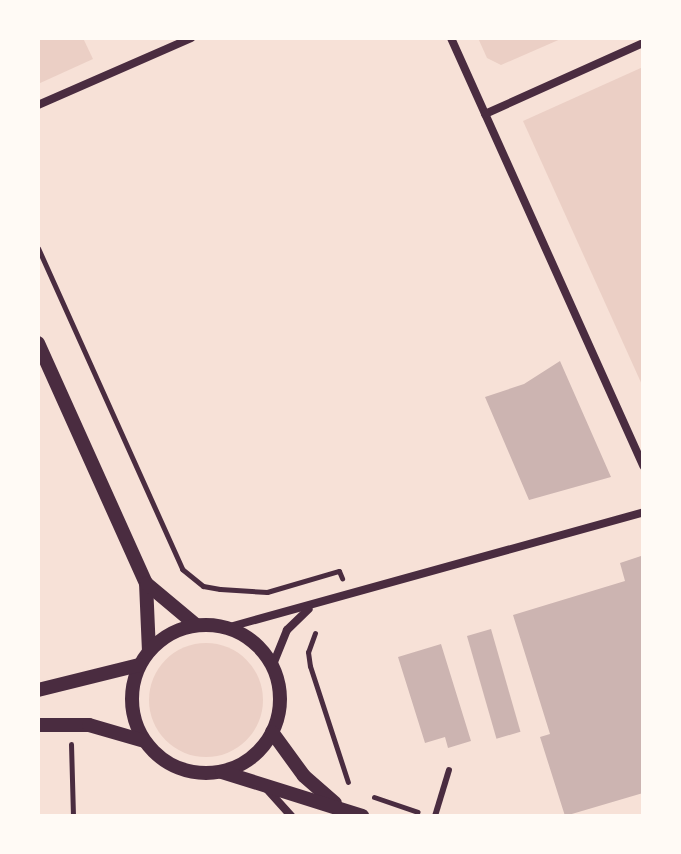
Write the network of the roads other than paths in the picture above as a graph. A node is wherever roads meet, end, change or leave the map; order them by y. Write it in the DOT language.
graph roads {
  1 [pos="191,38"];
  2 [pos="451,38"];
  3 [pos="643,43"];
  4 [pos="38,105"];
  5 [pos="485,114"];
  6 [pos="38,343"];
  7 [pos="643,466"];
  8 [pos="643,512"];
  9 [pos="146,583"];
  10 [pos="317,604"];
  11 [pos="196,625"];
  12 [pos="226,628"];
  13 [pos="149,651"];
  14 [pos="139,665"];
  15 [pos="272,667"];
  16 [pos="38,690"];
  17 [pos="38,725"];
  18 [pos="272,732"];
  19 [pos="144,741"];
  20 [pos="449,770"];
  21 [pos="222,772"];
  22 [pos="262,785"];
  23 [pos="345,810"];
  24 [pos="289,815"];
  25 [pos="362,816"];
  26 [pos="432,816"];
  1 -- 4 [label="street"];
  2 -- 5 [label="street"];
  3 -- 5 [label="street"];
  5 -- 7 [label="street"];
  6 -- 9 [label="street"];
  8 -- 10 [label="street"];
  9 -- 11 [label="street"];
  9 -- 13 [label="street"];
  10 -- 12 [label="street"];
  10 -- 15 [label="street"];
  11 -- 12 [label="street"];
  11 -- 13 [label="street"];
  12 -- 15 [label="street"];
  13 -- 14 [label="street"];
  14 -- 16 [label="street"];
  14 -- 19 [label="street"];
  15 -- 18 [label="street"];
  17 -- 19 [label="street"];
  18 -- 21 [label="street"];
  18 -- 23 [label="street"];
  19 -- 21 [label="street"];
  20 -- 26 [label="lane"];
  21 -- 22 [label="street"];
  22 -- 23 [label="street"];
  22 -- 24 [label="street"];
  23 -- 25 [label="street"];
}
